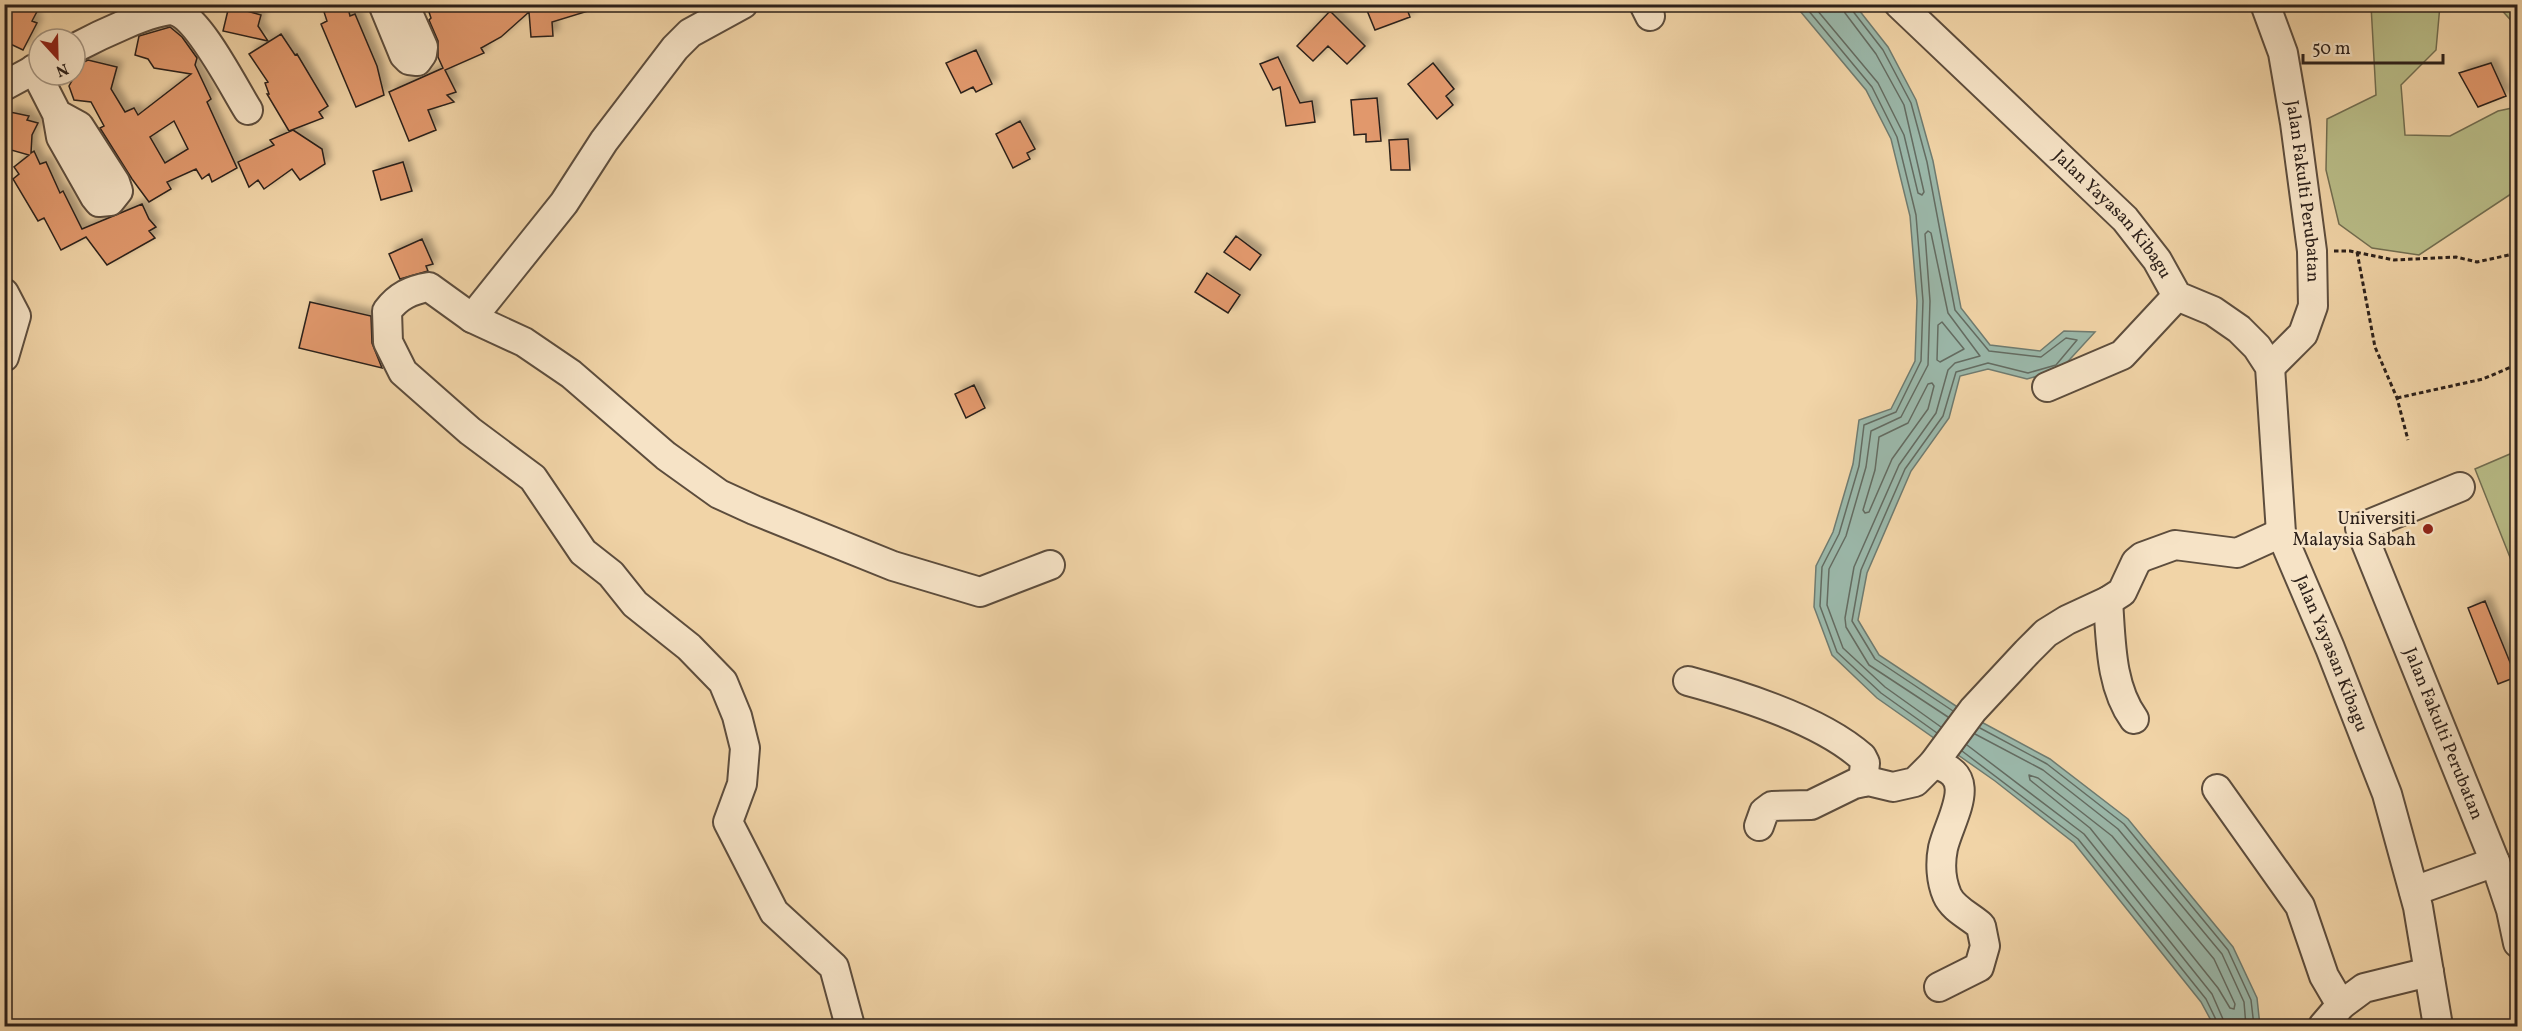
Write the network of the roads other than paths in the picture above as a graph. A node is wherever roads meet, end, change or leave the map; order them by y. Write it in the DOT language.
graph roads {
  1 [pos="383,4"];
  2 [pos="404,4"];
  3 [pos="743,4"];
  4 [pos="1899,4"];
  5 [pos="2265,4"];
  6 [pos="146,10"];
  7 [pos="87,42"];
  8 [pos="27,73"];
  9 [pos="4,86"];
  10 [pos="45,87"];
  11 [pos="248,110"];
  12 [pos="57,114"];
  13 [pos="2177,296"];
  14 [pos="8,310"];
  15 [pos="472,318"];
  16 [pos="4,357"];
  17 [pos="2270,367"];
  18 [pos="2047,387"];
  19 [pos="2460,487"];
  20 [pos="2281,533"];
  21 [pos="1050,565"];
  22 [pos="2108,601"];
  23 [pos="1688,681"];
  24 [pos="2134,718"];
  25 [pos="1937,757"];
  26 [pos="1863,782"];
  27 [pos="2217,789"];
  28 [pos="1759,826"];
  29 [pos="2495,862"];
  30 [pos="2414,891"];
  31 [pos="2517,943"];
  32 [pos="2429,972"];
  33 [pos="1939,987"];
  34 [pos="2341,1005"];
  35 [pos="850,1026"];
  36 [pos="2323,1026"];
  37 [pos="2438,1026"];
  1 -- 2 [label="street"];
  3 -- 15 [label="street"];
  4 -- 13 [label="street, Jalan Yayasan Kibagu"];
  5 -- 17 [label="street, Jalan Fakulti Perubatan"];
  6 -- 7 [label="street"];
  6 -- 11 [label="street"];
  8 -- 9 [label="street"];
  10 -- 12 [label="street"];
  13 -- 17 [label="street, Jalan Yayasan Kibagu"];
  13 -- 18 [label="street"];
  14 -- 16 [label="street"];
  15 -- 21 [label="street"];
  15 -- 35 [label="street"];
  17 -- 20 [label="street, Jalan Yayasan Kibagu"];
  19 -- 29 [label="street, Jalan Fakulti Perubatan"];
  20 -- 22 [label="street"];
  20 -- 30 [label="street, Jalan Yayasan Kibagu"];
  22 -- 24 [label="street"];
  22 -- 25 [label="street"];
  23 -- 26 [label="street"];
  25 -- 26 [label="street"];
  25 -- 33 [label="street"];
  26 -- 28 [label="street"];
  27 -- 34 [label="street"];
  29 -- 30 [label="street"];
  29 -- 31 [label="street, Jalan Fakulti Perubatan"];
  30 -- 32 [label="street, Jalan Yayasan Kibagu"];
  32 -- 34 [label="street"];
  32 -- 37 [label="street, Jalan Yayasan Kibagu"];
  34 -- 36 [label="street"];
}
